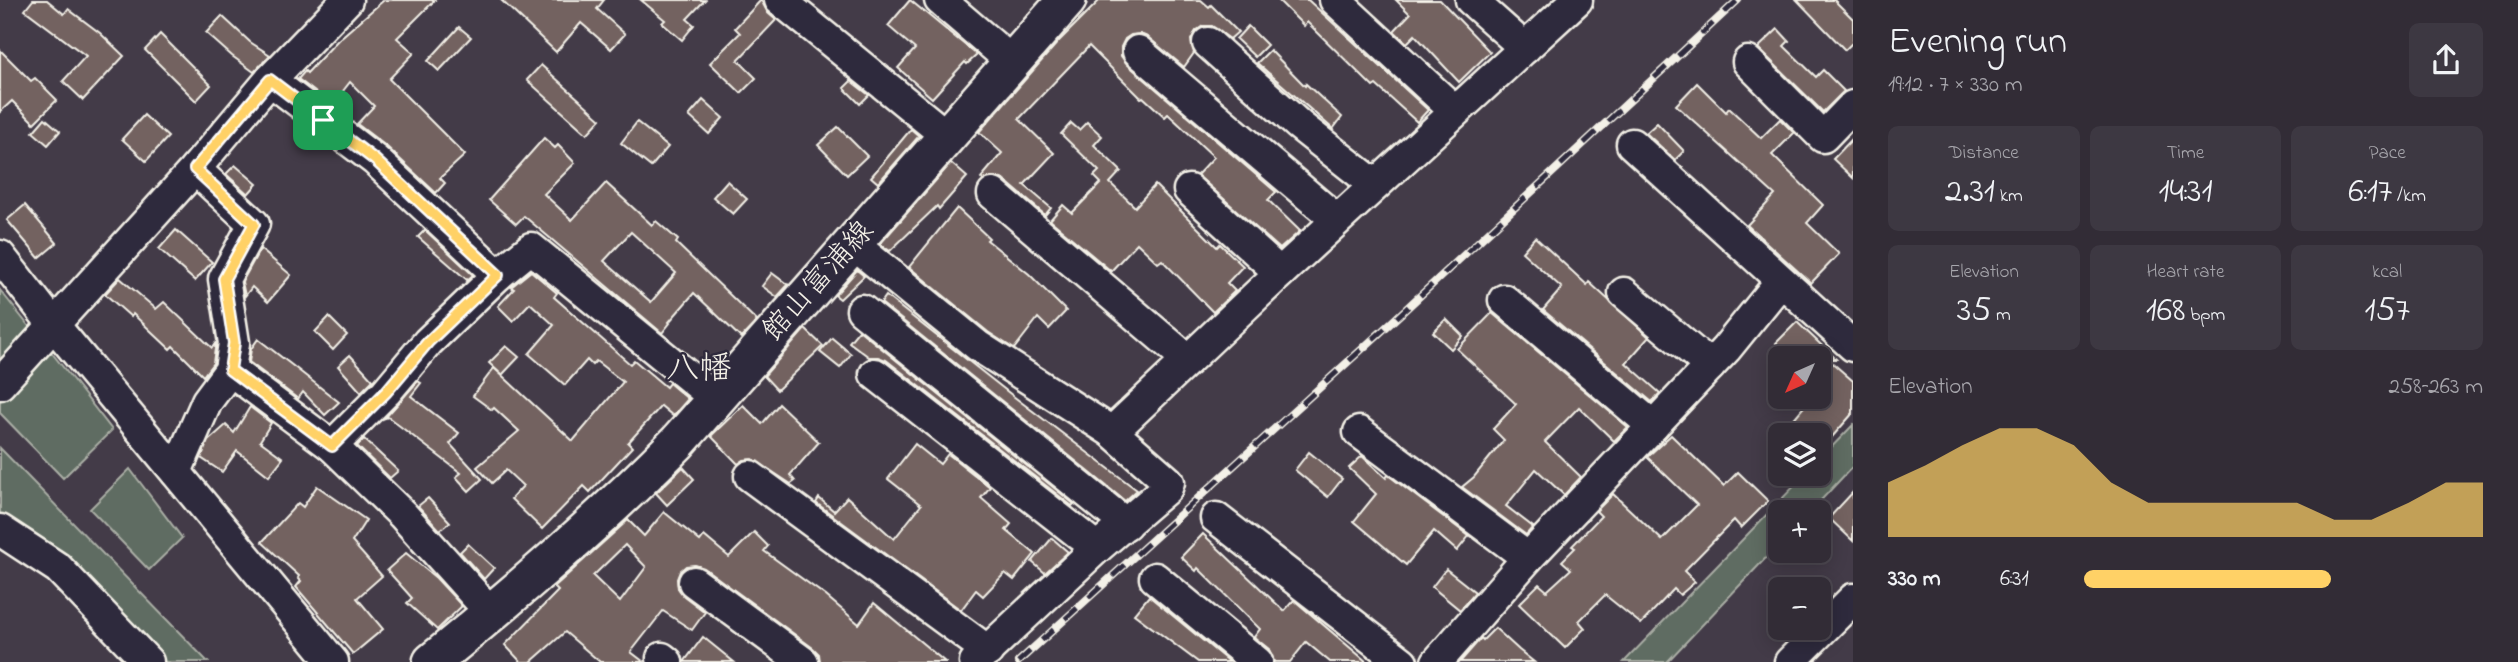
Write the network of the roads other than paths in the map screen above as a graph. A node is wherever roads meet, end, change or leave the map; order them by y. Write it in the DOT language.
graph roads {
  1 [pos="347,0"];
  2 [pos="780,0"];
  3 [pos="940,0"];
  4 [pos="1067,0"];
  5 [pos="1335,0"];
  6 [pos="1471,0"];
  7 [pos="1577,0"];
  8 [pos="1208,43"];
  9 [pos="1525,48"];
  10 [pos="1138,51"];
  11 [pos="1012,61"];
  12 [pos="1748,62"];
  13 [pos="270,80"];
  14 [pos="1853,106"];
  15 [pos="1455,111"];
  16 [pos="948,137"];
  17 [pos="1632,144"];
  18 [pos="195,169"];
  19 [pos="1375,185"];
  20 [pos="1189,190"];
  21 [pos="993,194"];
  22 [pos="1337,220"];
  23 [pos="853,244"];
  24 [pos="0,256"];
  25 [pos="1280,272"];
  26 [pos="498,275"];
  27 [pos="1781,281"];
  28 [pos="1624,293"];
  29 [pos="1504,300"];
  30 [pos="862,310"];
  31 [pos="53,324"];
  32 [pos="1853,346"];
  33 [pos="1188,360"];
  34 [pos="1710,366"];
  35 [pos="230,370"];
  36 [pos="875,374"];
  37 [pos="0,384"];
  38 [pos="716,399"];
  39 [pos="1653,426"];
  40 [pos="1112,432"];
  41 [pos="1359,432"];
  42 [pos="332,446"];
  43 [pos="176,472"];
  44 [pos="750,476"];
  45 [pos="1216,518"];
  46 [pos="1126,524"];
  47 [pos="0,530"];
  48 [pos="1097,548"];
  49 [pos="1528,558"];
  50 [pos="1155,578"];
  51 [pos="694,582"];
  52 [pos="1853,599"];
  53 [pos="491,613"];
  54 [pos="981,656"];
  55 [pos="148,662"];
  56 [pos="333,662"];
  57 [pos="432,662"];
  58 [pos="803,662"];
  59 [pos="1257,662"];
  60 [pos="1402,662"];
  61 [pos="1437,662"];
  62 [pos="1790,662"];
  1 -- 13 [label="street"];
  2 -- 16 [label="street"];
  3 -- 11 [label="street"];
  4 -- 11 [label="main road, 館山富浦線"];
  5 -- 15 [label="street"];
  6 -- 9 [label="street"];
  7 -- 9 [label="street"];
  8 -- 19 [label="street"];
  9 -- 15 [label="street"];
  10 -- 22 [label="street"];
  11 -- 16 [label="main road, 館山富浦線"];
  12 -- 14 [label="street"];
  13 -- 18 [label="street"];
  13 -- 26 [label="street"];
  15 -- 19 [label="street"];
  16 -- 23 [label="main road, 館山富浦線"];
  17 -- 27 [label="street"];
  18 -- 31 [label="street"];
  18 -- 35 [label="street"];
  19 -- 22 [label="street"];
  20 -- 25 [label="street"];
  21 -- 33 [label="street"];
  22 -- 25 [label="street"];
  23 -- 38 [label="main road, 館山富浦線"];
  23 -- 40 [label="street"];
  24 -- 31 [label="street"];
  25 -- 33 [label="street"];
  26 -- 38 [label="street"];
  26 -- 42 [label="street"];
  27 -- 32 [label="street"];
  27 -- 34 [label="street"];
  28 -- 34 [label="street"];
  29 -- 39 [label="street"];
  30 -- 46 [label="street"];
  31 -- 37 [label="street"];
  31 -- 43 [label="street"];
  33 -- 40 [label="street"];
  34 -- 39 [label="street"];
  35 -- 42 [label="street"];
  35 -- 43 [label="street"];
  36 -- 48 [label="street"];
  38 -- 53 [label="main road, 館山富浦線"];
  39 -- 49 [label="street"];
  40 -- 46 [label="street"];
  41 -- 49 [label="street"];
  42 -- 53 [label="street"];
  43 -- 56 [label="street"];
  44 -- 54 [label="street"];
  45 -- 60 [label="street"];
  46 -- 48 [label="street"];
  47 -- 55 [label="street"];
  48 -- 54 [label="street"];
  49 -- 61 [label="street"];
  50 -- 59 [label="street"];
  51 -- 58 [label="street"];
  52 -- 62 [label="street"];
  53 -- 57 [label="main road, 館山富浦線"];
}
